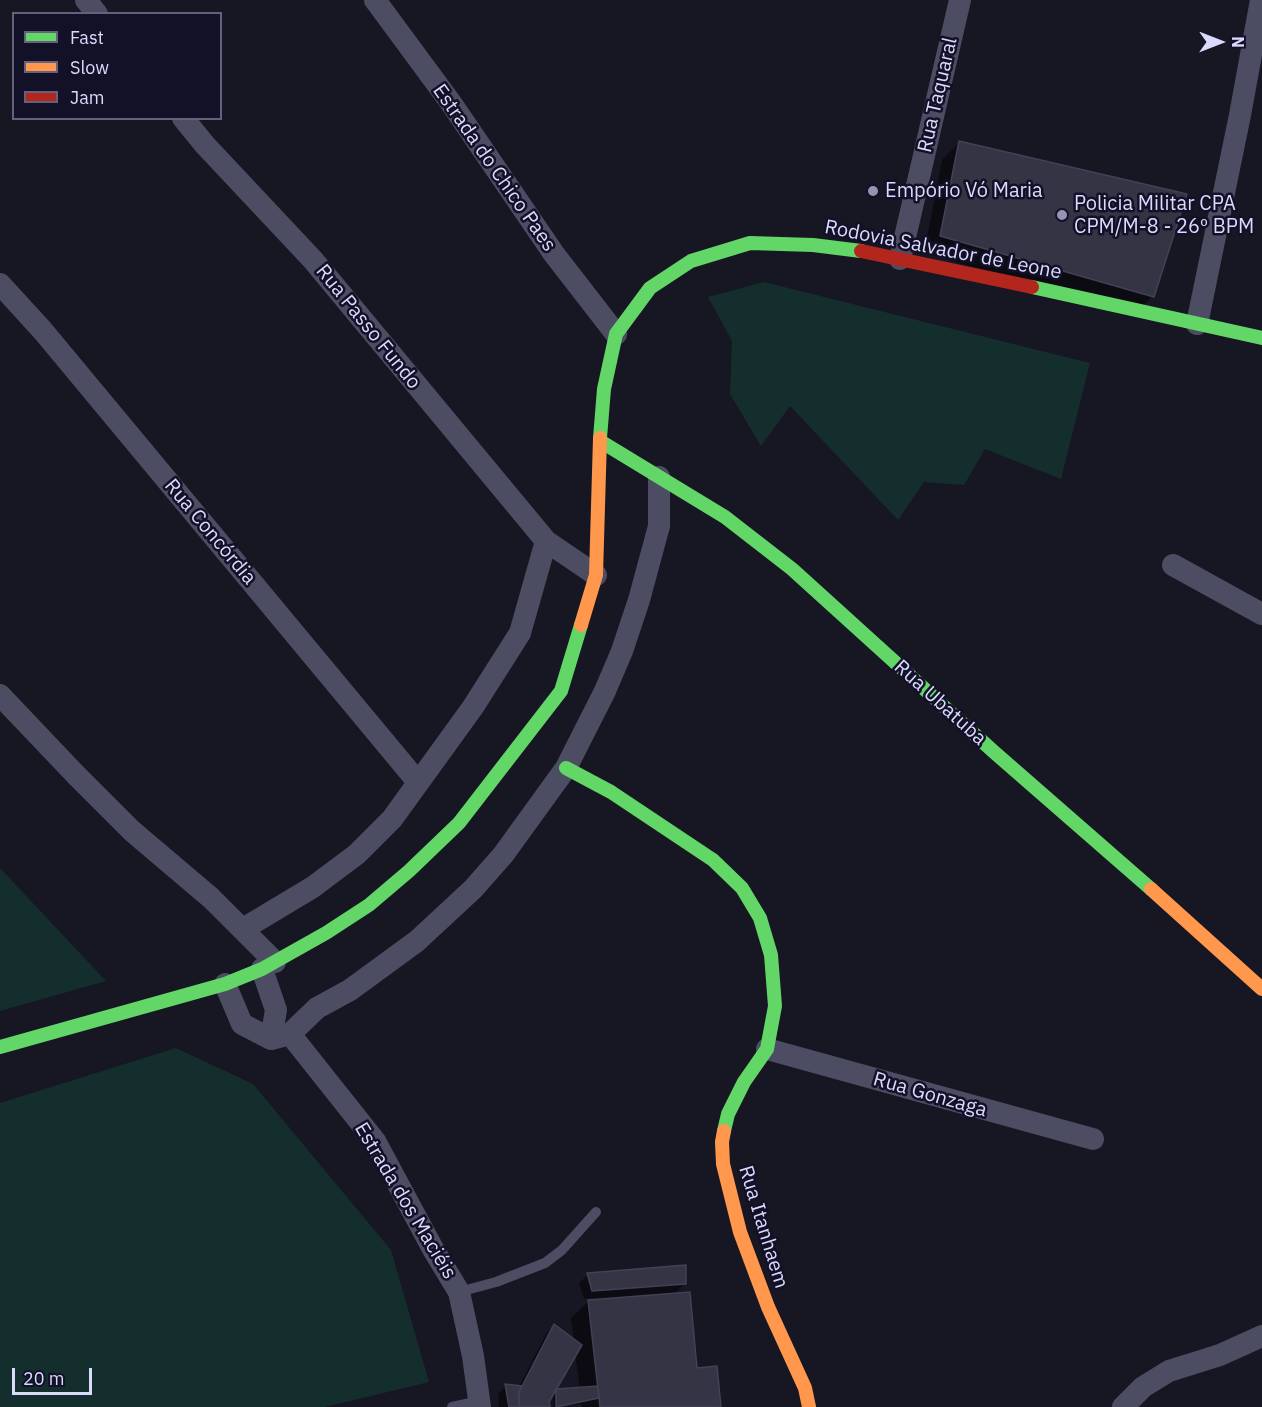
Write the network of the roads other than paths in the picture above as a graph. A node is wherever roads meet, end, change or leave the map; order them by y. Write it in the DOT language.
graph roads {
  1 [pos="86,0"];
  2 [pos="375,0"];
  3 [pos="960,0"];
  4 [pos="1261,0"];
  5 [pos="95,12"];
  6 [pos="185,120"];
  7 [pos="900,259"];
  8 [pos="0,284"];
  9 [pos="1197,324"];
  10 [pos="616,334"];
  11 [pos="1262,338"];
  12 [pos="600,441"];
  13 [pos="659,477"];
  14 [pos="546,541"];
  15 [pos="1173,565"];
  16 [pos="596,575"];
  17 [pos="1262,614"];
  18 [pos="0,695"];
  19 [pos="566,768"];
  20 [pos="417,782"];
  21 [pos="243,929"];
  22 [pos="268,965"];
  23 [pos="225,984"];
  24 [pos="1262,989"];
  25 [pos="281,1037"];
  26 [pos="0,1047"];
  27 [pos="767,1049"];
  28 [pos="1093,1139"];
  29 [pos="596,1212"];
  30 [pos="459,1292"];
  31 [pos="1262,1336"];
  32 [pos="480,1404"];
  33 [pos="452,1407"];
  34 [pos="809,1407"];
  35 [pos="1123,1407"];
  1 -- 5 [label="street"];
  2 -- 10 [label="street, Estrada do Chico Paes"];
  3 -- 7 [label="street, Rua Taquaral"];
  4 -- 9 [label="street"];
  6 -- 14 [label="street, Rua Passo Fundo"];
  7 -- 9 [label="main road, Rodovia Salvador de Leone"];
  7 -- 10 [label="main road, Rodovia Salvador de Leone"];
  8 -- 20 [label="street, Rua Concórdia"];
  9 -- 11 [label="main road, Rodovia Salvador de Leone"];
  10 -- 12 [label="main road, Rodovia Salvador de Leone"];
  12 -- 13 [label="main road, Rua Ubatuba"];
  12 -- 16 [label="main road, Rodovia Salvador de Leone"];
  13 -- 19 [label="street"];
  13 -- 24 [label="main road, Rua Ubatuba"];
  14 -- 16 [label="street, Rua Passo Fundo"];
  14 -- 20 [label="street"];
  15 -- 17 [label="street"];
  16 -- 22 [label="main road, Rodovia Salvador de Leone"];
  18 -- 21 [label="street"];
  19 -- 25 [label="street"];
  19 -- 27 [label="main road, Rua Itanhaem"];
  20 -- 21 [label="street"];
  21 -- 22 [label="street"];
  22 -- 23 [label="main road, Rodovia Salvador de Leone"];
  22 -- 25 [label="street"];
  23 -- 25 [label="street, Estrada dos Maciéis"];
  23 -- 26 [label="main road, Rodovia Salvador de Leone"];
  25 -- 30 [label="street, Estrada dos Maciéis"];
  27 -- 28 [label="street, Rua Gonzaga"];
  27 -- 34 [label="main road, Rua Itanhaem"];
  29 -- 30 [label="lane"];
  30 -- 32 [label="street, Estrada dos Maciéis"];
  31 -- 35 [label="street"];
  32 -- 33 [label="lane"];
}
